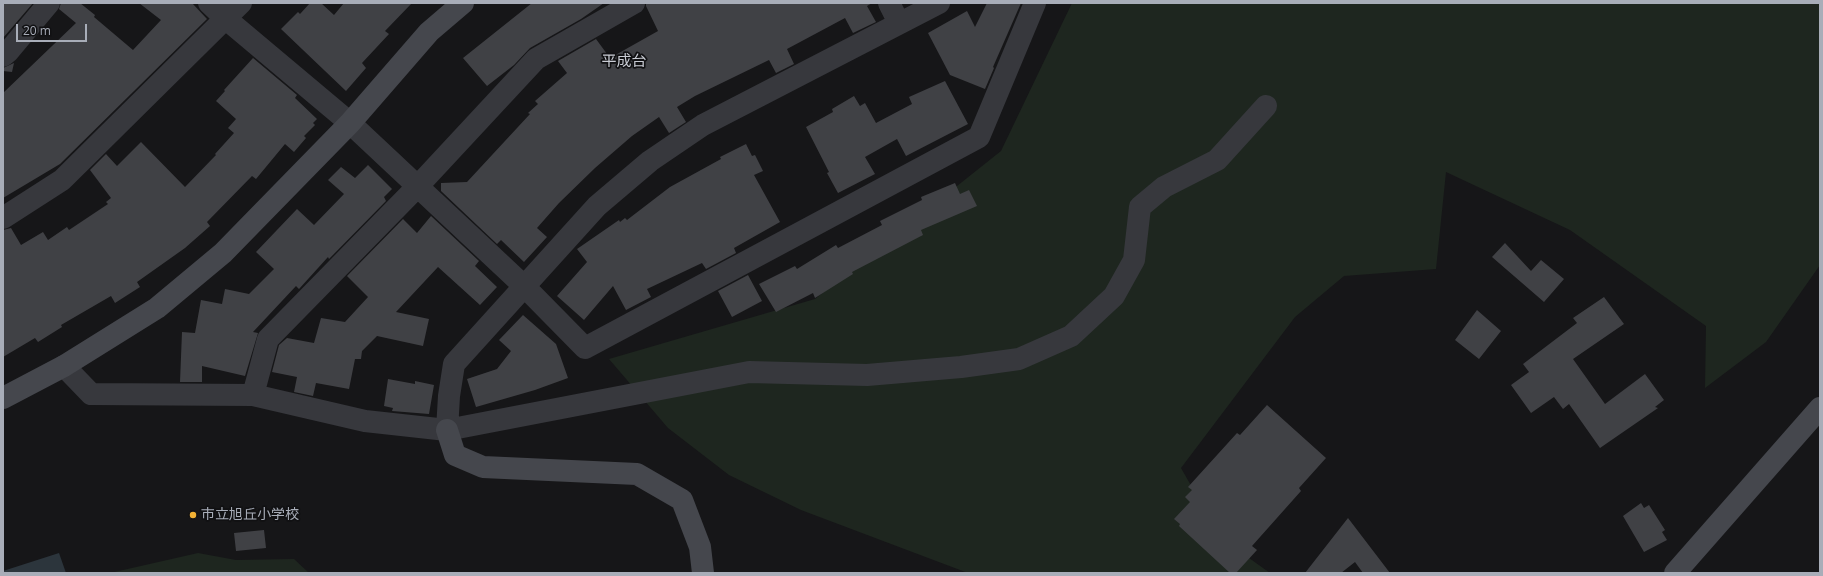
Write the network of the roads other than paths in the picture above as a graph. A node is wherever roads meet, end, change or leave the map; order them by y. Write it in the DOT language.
graph roads {
  1 [pos="48,3"];
  2 [pos="210,3"];
  3 [pos="241,3"];
  4 [pos="463,3"];
  5 [pos="634,3"];
  6 [pos="889,3"];
  7 [pos="939,3"];
  8 [pos="1035,3"];
  9 [pos="225,18"];
  10 [pos="900,23"];
  11 [pos="3,56"];
  12 [pos="1266,106"];
  13 [pos="350,123"];
  14 [pos="417,187"];
  15 [pos="3,218"];
  16 [pos="524,287"];
  17 [pos="64,366"];
  18 [pos="253,395"];
  19 [pos="3,398"];
  20 [pos="1820,408"];
  21 [pos="447,430"];
  22 [pos="702,573"];
  23 [pos="1675,573"];
  1 -- 11 [label="street"];
  2 -- 9 [label="street"];
  3 -- 9 [label="street"];
  4 -- 13 [label="street"];
  5 -- 14 [label="street"];
  6 -- 10 [label="street"];
  7 -- 10 [label="street"];
  8 -- 16 [label="street"];
  9 -- 13 [label="street"];
  9 -- 15 [label="street"];
  10 -- 16 [label="street"];
  12 -- 21 [label="street"];
  13 -- 14 [label="street"];
  13 -- 17 [label="street"];
  14 -- 16 [label="street"];
  14 -- 18 [label="street"];
  16 -- 21 [label="street"];
  17 -- 18 [label="street"];
  17 -- 19 [label="street"];
  18 -- 21 [label="street"];
  20 -- 23 [label="street"];
  21 -- 22 [label="street"];
}
